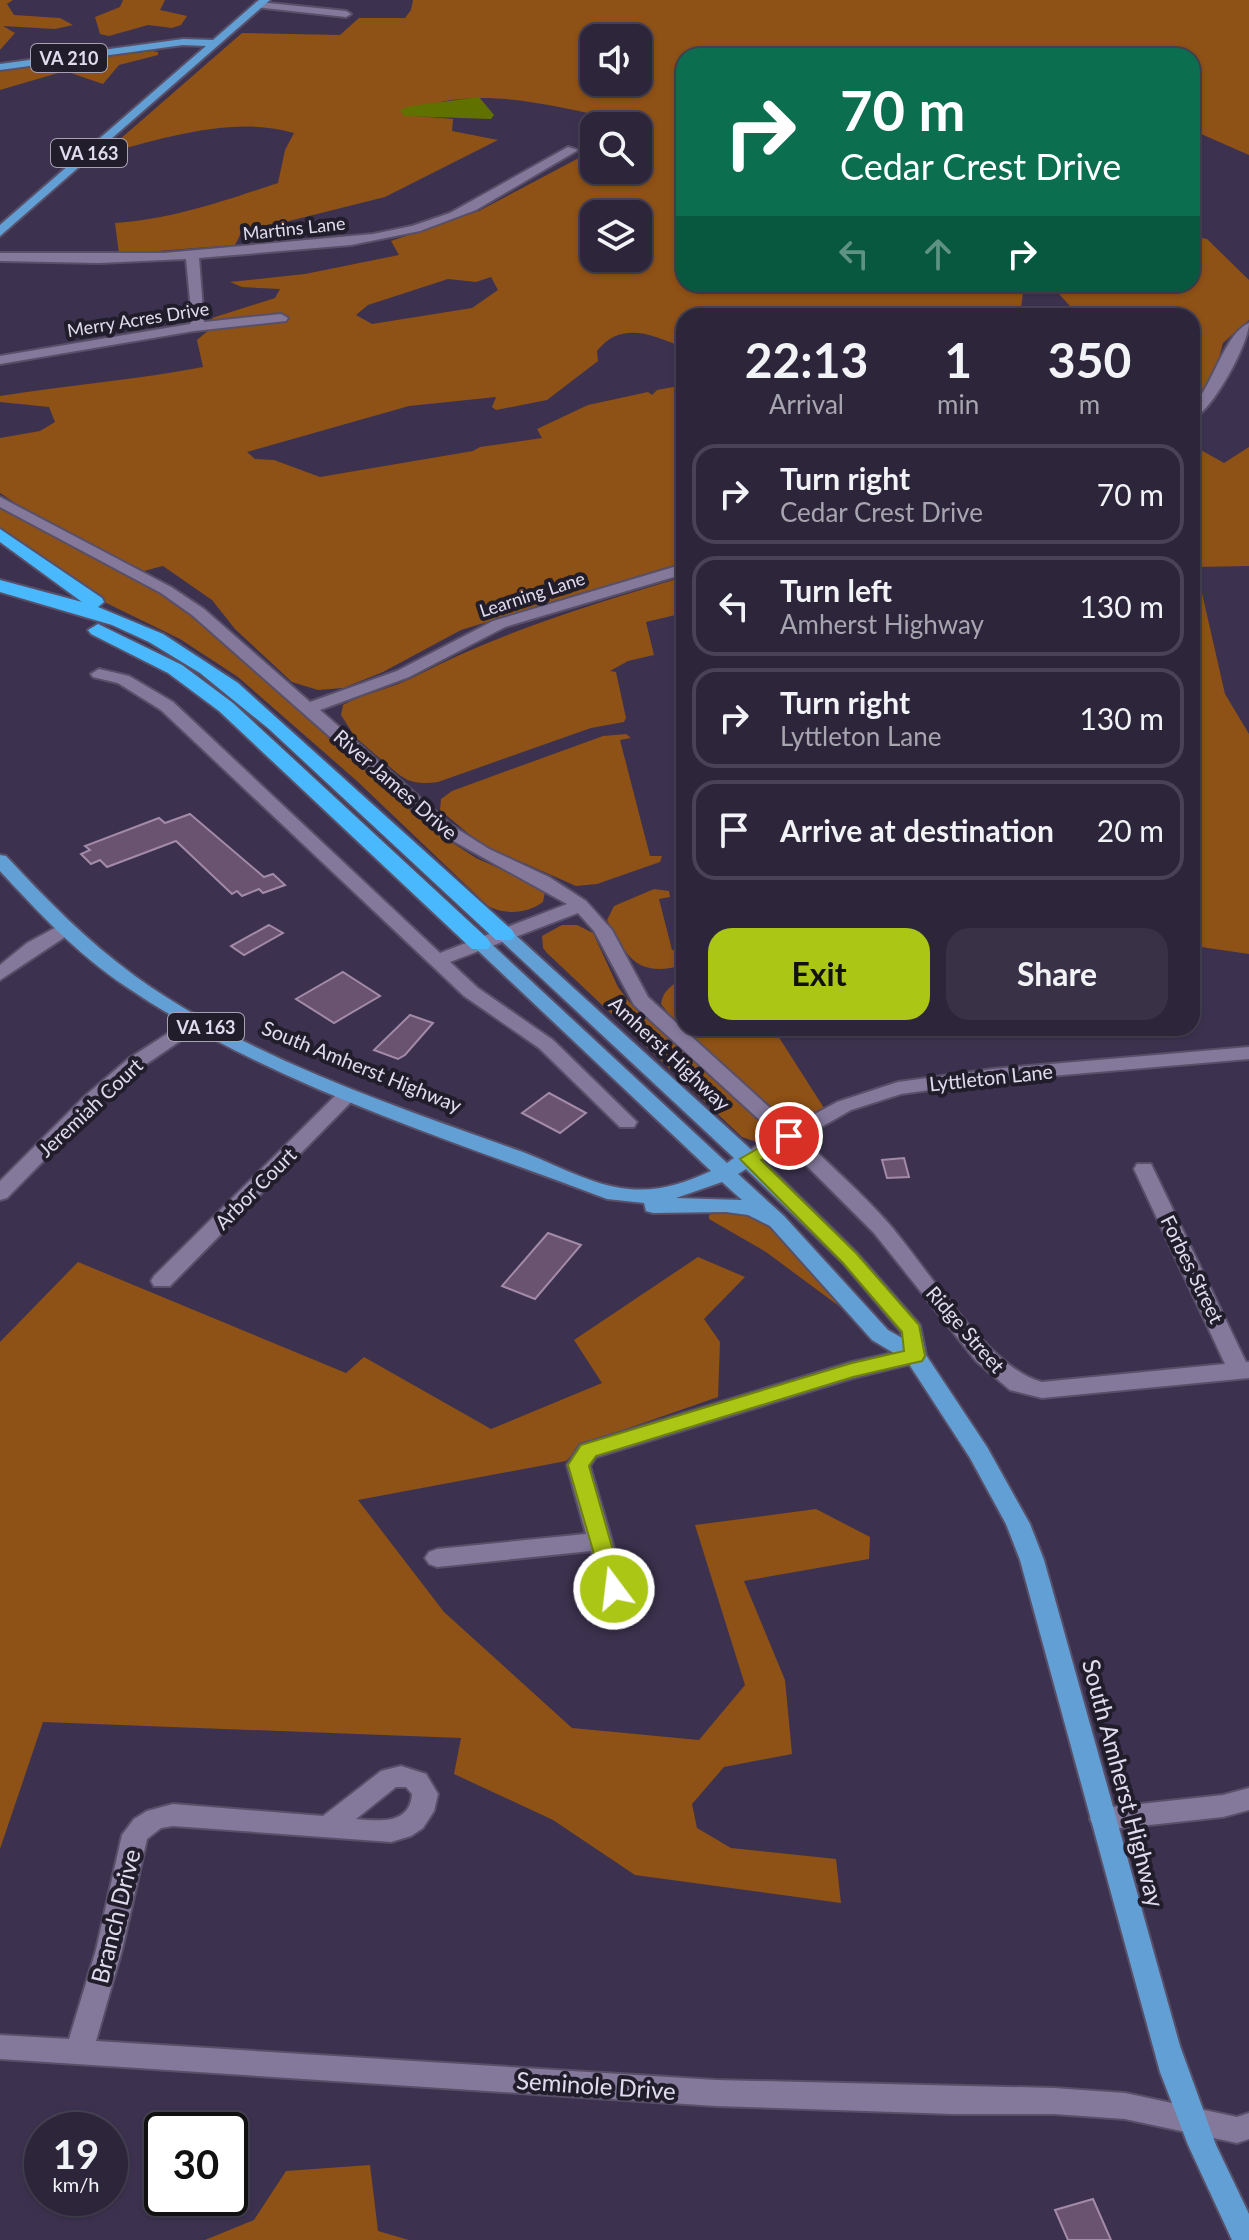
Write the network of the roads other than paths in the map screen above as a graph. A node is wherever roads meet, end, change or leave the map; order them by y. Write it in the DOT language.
graph roads {
  1 [pos="345,0"];
  2 [pos="262,3"];
  3 [pos="324,12"];
  4 [pos="346,14"];
  5 [pos="211,46"];
  6 [pos="0,67"];
  7 [pos="572,150"];
  8 [pos="0,232"];
  9 [pos="192,255"];
  10 [pos="0,257"];
  11 [pos="281,318"];
  12 [pos="194,327"];
  13 [pos="1249,327"];
  14 [pos="0,360"];
  15 [pos="1200,406"];
  16 [pos="0,501"];
  17 [pos="0,534"];
  18 [pos="676,571"];
  19 [pos="0,586"];
  20 [pos="0,600"];
  21 [pos="155,637"];
  22 [pos="99,674"];
  23 [pos="310,708"];
  24 [pos="0,860"];
  25 [pos="580,906"];
  26 [pos="64,929"];
  27 [pos="504,935"];
  28 [pos="480,944"];
  29 [pos="438,960"];
  30 [pos="0,974"];
  31 [pos="195,1022"];
  32 [pos="676,1033"];
  33 [pos="679,1036"];
  34 [pos="1249,1053"];
  35 [pos="347,1095"];
  36 [pos="627,1122"];
  37 [pos="789,1136"];
  38 [pos="749,1159"];
  39 [pos="1144,1169"];
  40 [pos="726,1172"];
  41 [pos="0,1193"];
  42 [pos="631,1197"];
  43 [pos="777,1221"];
  44 [pos="162,1281"];
  45 [pos="915,1356"];
  46 [pos="1244,1370"];
  47 [pos="601,1541"];
  48 [pos="437,1558"];
  49 [pos="614,1589"];
  50 [pos="1249,1799"];
  51 [pos="1103,1819"];
  52 [pos="328,1827"];
  53 [pos="0,2047"];
  54 [pos="79,2052"];
  55 [pos="1190,2121"];
  56 [pos="1249,2126"];
  57 [pos="1247,2240"];
  1 -- 3 [label="street"];
  2 -- 3 [label="street"];
  2 -- 5 [label="main road, VA 163"];
  3 -- 4 [label="street"];
  5 -- 6 [label="main road, VA 210"];
  5 -- 8 [label="main road, VA 163"];
  7 -- 9 [label="street, Martins Lane"];
  9 -- 10 [label="street, Martins Lane"];
  9 -- 12 [label="street"];
  11 -- 12 [label="street, Merry Acres Drive"];
  12 -- 14 [label="street, Merry Acres Drive"];
  13 -- 15 [label="street"];
  16 -- 23 [label="street, River James Drive"];
  17 -- 21 [label="highway"];
  18 -- 23 [label="street, Learning Lane"];
  19 -- 21 [label="highway, Amherst Highway"];
  20 -- 28 [label="highway"];
  21 -- 27 [label="highway, Amherst Highway"];
  22 -- 29 [label="street"];
  23 -- 25 [label="street, River James Drive"];
  24 -- 26 [label="main road, South Amherst Highway / VA 163"];
  25 -- 27 [label="street"];
  25 -- 32 [label="street, River James Drive"];
  26 -- 30 [label="street"];
  26 -- 31 [label="main road, South Amherst Highway / VA 163"];
  27 -- 28 [label="street"];
  27 -- 38 [label="main road, Amherst Highway"];
  28 -- 29 [label="street"];
  28 -- 40 [label="main road"];
  29 -- 36 [label="street"];
  31 -- 35 [label="main road, South Amherst Highway / VA 163"];
  31 -- 41 [label="street, Jeremiah Court"];
  33 -- 37 [label="street, River James Drive"];
  34 -- 37 [label="street, Lyttleton Lane"];
  35 -- 42 [label="main road, South Amherst Highway / VA 163"];
  35 -- 44 [label="street, Arbor Court"];
  37 -- 38 [label="street, Lyttleton Lane"];
  37 -- 46 [label="street, Ridge Street"];
  38 -- 40 [label="main road, South Amherst Highway / VA 163"];
  38 -- 45 [label="main road, Amherst Highway"];
  39 -- 46 [label="street, Forbes Street"];
  40 -- 42 [label="main road, South Amherst Highway / VA 163"];
  40 -- 43 [label="main road"];
  42 -- 43 [label="main road"];
  43 -- 45 [label="main road"];
  45 -- 47 [label="street"];
  45 -- 51 [label="main road, South Amherst Highway"];
  47 -- 48 [label="street"];
  47 -- 49 [label="street"];
  50 -- 51 [label="street"];
  51 -- 55 [label="main road, South Amherst Highway"];
  52 -- 54 [label="street, Branch Drive"];
  53 -- 54 [label="street, Seminole Drive"];
  54 -- 55 [label="street, Seminole Drive"];
  55 -- 56 [label="street, Seminole Drive"];
  55 -- 57 [label="main road, South Amherst Highway"];
}
